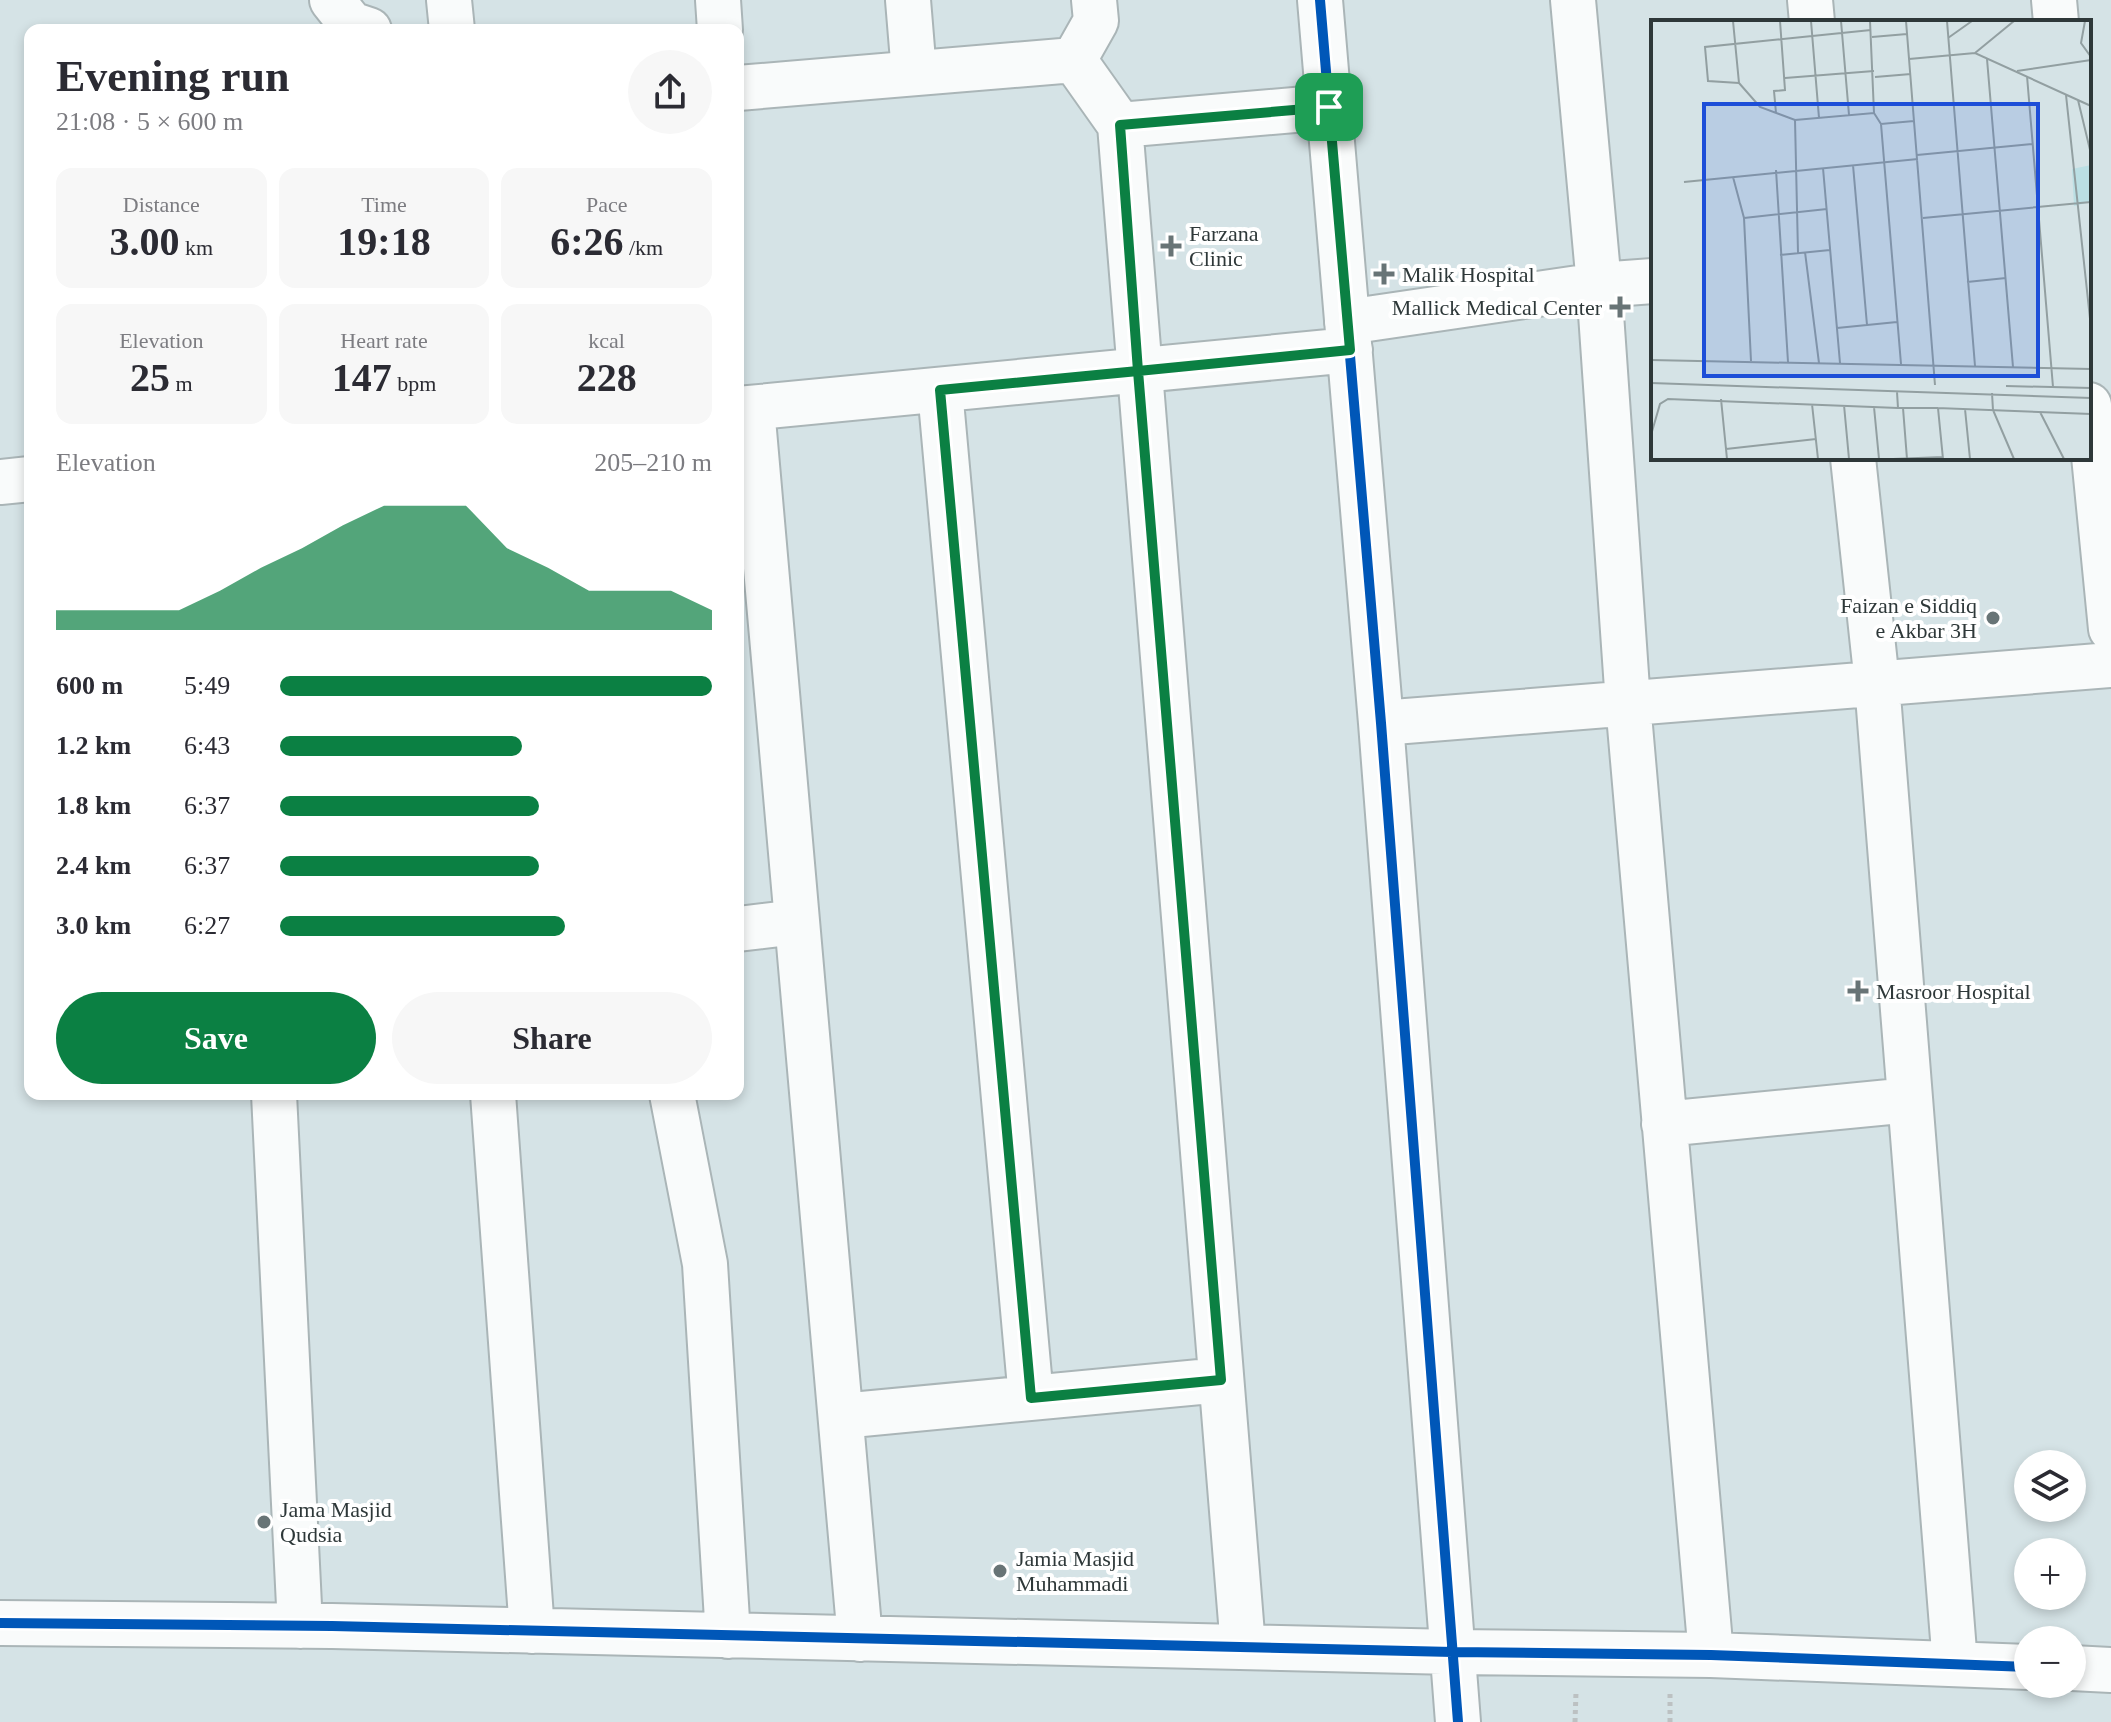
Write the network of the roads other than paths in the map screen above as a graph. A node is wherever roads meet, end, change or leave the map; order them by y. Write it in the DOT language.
graph roads {
  1 [pos="332,0"];
  2 [pos="449,0"];
  3 [pos="718,0"];
  4 [pos="908,0"];
  5 [pos="1094,0"];
  6 [pos="1320,0"];
  7 [pos="1573,0"];
  8 [pos="1810,0"];
  9 [pos="2054,0"];
  10 [pos="1812,20"];
  11 [pos="2056,20"];
  12 [pos="351,24"];
  13 [pos="451,24"];
  14 [pos="720,24"];
  15 [pos="1074,60"];
  16 [pos="914,73"];
  17 [pos="744,87"];
  18 [pos="1329,107"];
  19 [pos="1120,125"];
  20 [pos="1651,281"];
  21 [pos="1599,285"];
  22 [pos="1348,336"];
  23 [pos="1138,371"];
  24 [pos="940,390"];
  25 [pos="745,408"];
  26 [pos="2091,425"];
  27 [pos="1853,460"];
  28 [pos="24,480"];
  29 [pos="0,482"];
  30 [pos="2111,629"];
  31 [pos="2111,665"];
  32 [pos="756,667"];
  33 [pos="1877,683"];
  34 [pos="1628,703"];
  35 [pos="1381,723"];
  36 [pos="797,922"];
  37 [pos="744,928"];
  38 [pos="274,1100"];
  39 [pos="493,1100"];
  40 [pos="673,1100"];
  41 [pos="1910,1100"];
  42 [pos="1664,1124"];
  43 [pos="1221,1380"];
  44 [pos="1031,1398"];
  45 [pos="841,1416"];
  46 [pos="0,1623"];
  47 [pos="300,1626"];
  48 [pos="532,1631"];
  49 [pos="728,1636"];
  50 [pos="860,1639"];
  51 [pos="1243,1647"];
  52 [pos="1453,1652"];
  53 [pos="1711,1655"];
  54 [pos="1955,1664"];
  55 [pos="2014,1666"];
  56 [pos="2086,1669"];
  57 [pos="2111,1670"];
  58 [pos="1458,1722"];
  1 -- 12 [label="street"];
  2 -- 13 [label="street"];
  3 -- 14 [label="street"];
  4 -- 16 [label="street"];
  5 -- 15 [label="street"];
  6 -- 18 [label="street"];
  7 -- 21 [label="street"];
  8 -- 10 [label="street"];
  9 -- 11 [label="street"];
  15 -- 16 [label="street"];
  15 -- 19 [label="street"];
  16 -- 17 [label="street"];
  18 -- 19 [label="street"];
  18 -- 22 [label="street"];
  19 -- 23 [label="street"];
  20 -- 21 [label="street"];
  21 -- 22 [label="street"];
  21 -- 34 [label="street"];
  22 -- 23 [label="street"];
  22 -- 35 [label="street"];
  23 -- 24 [label="street"];
  23 -- 43 [label="street"];
  24 -- 25 [label="street"];
  24 -- 44 [label="street"];
  25 -- 32 [label="street"];
  26 -- 30 [label="street"];
  27 -- 33 [label="street"];
  28 -- 29 [label="street"];
  31 -- 33 [label="street"];
  32 -- 36 [label="street"];
  33 -- 34 [label="street"];
  33 -- 41 [label="street"];
  34 -- 35 [label="street"];
  34 -- 42 [label="street"];
  35 -- 52 [label="street"];
  36 -- 37 [label="street"];
  36 -- 45 [label="street"];
  38 -- 47 [label="street"];
  39 -- 48 [label="street"];
  40 -- 49 [label="street"];
  41 -- 42 [label="street"];
  41 -- 54 [label="street"];
  42 -- 53 [label="street"];
  43 -- 44 [label="street"];
  43 -- 51 [label="street"];
  44 -- 45 [label="street"];
  45 -- 50 [label="street"];
  46 -- 47 [label="street"];
  47 -- 48 [label="street"];
  48 -- 49 [label="street"];
  49 -- 50 [label="street"];
  50 -- 51 [label="street"];
  51 -- 52 [label="street"];
  52 -- 53 [label="street"];
  52 -- 58 [label="street"];
  53 -- 54 [label="street"];
  54 -- 55 [label="street"];
  56 -- 57 [label="street"];
}
